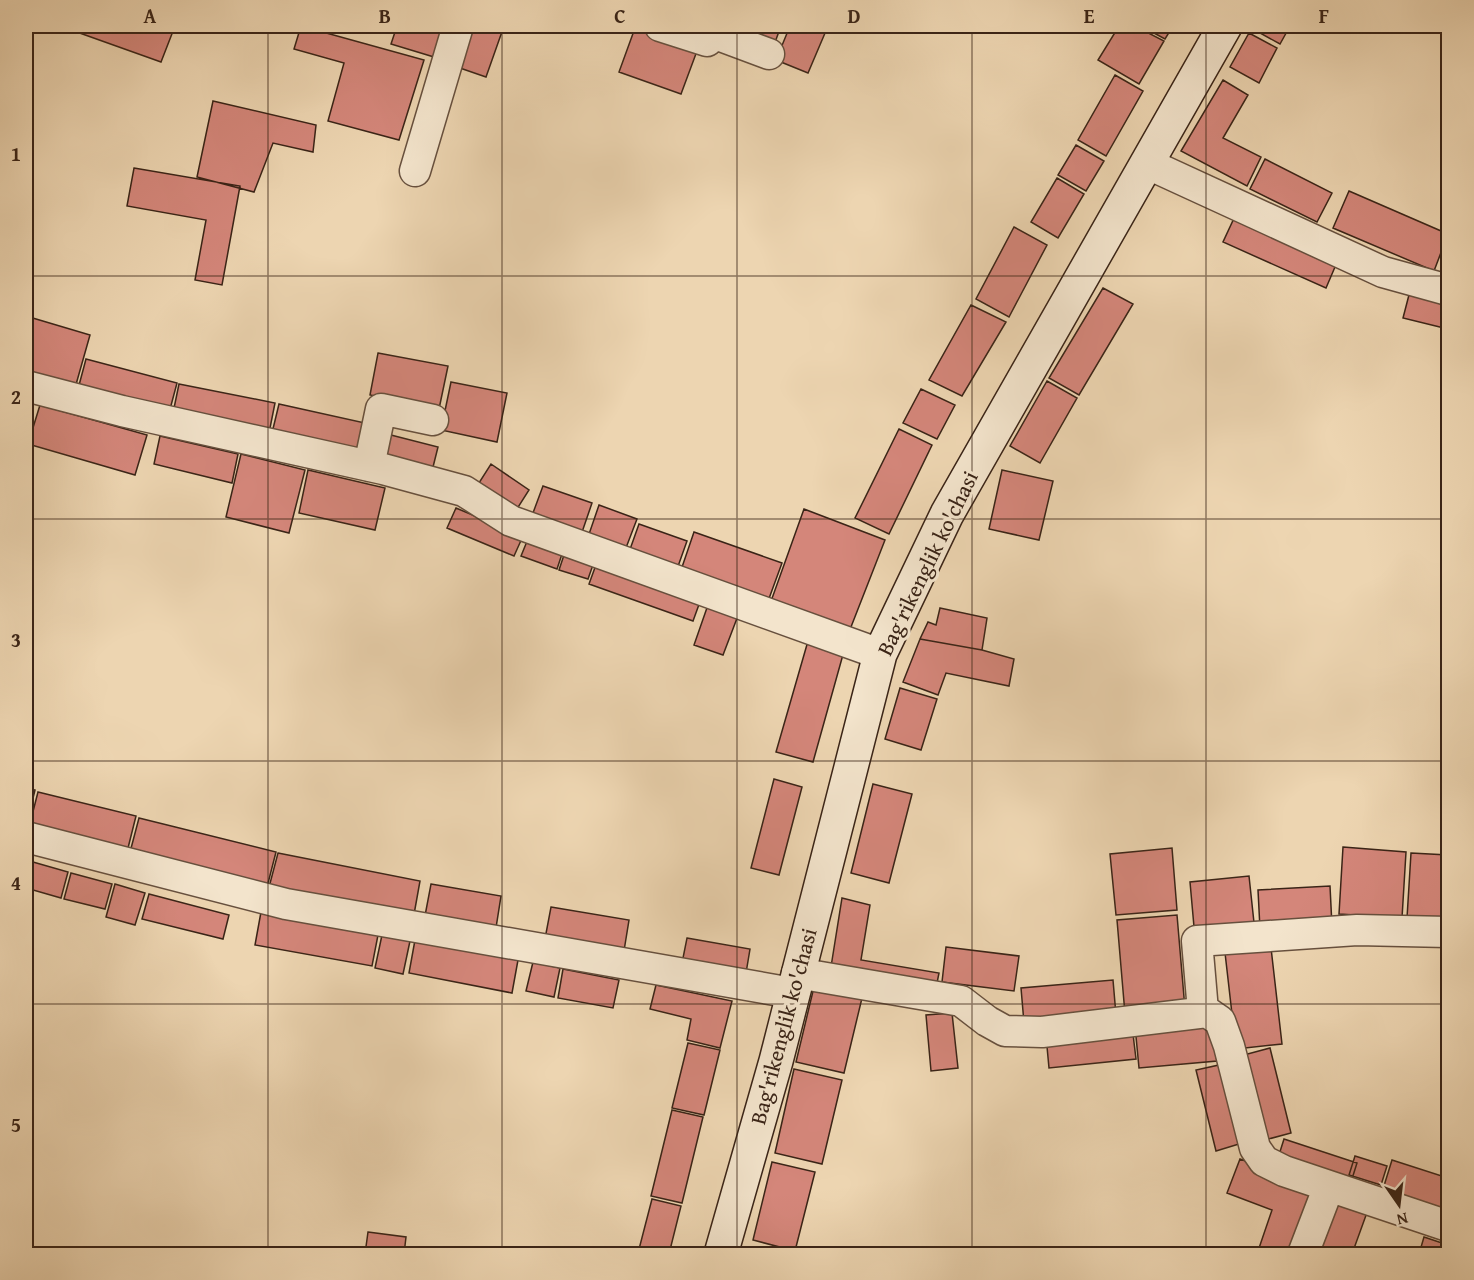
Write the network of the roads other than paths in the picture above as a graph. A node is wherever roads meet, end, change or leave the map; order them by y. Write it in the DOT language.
graph roads {
  1 [pos="458,26"];
  2 [pos="660,26"];
  3 [pos="1225,26"];
  4 [pos="769,54"];
  5 [pos="1146,163"];
  6 [pos="415,171"];
  7 [pos="1449,290"];
  8 [pos="26,386"];
  9 [pos="433,420"];
  10 [pos="369,466"];
  11 [pos="880,654"];
  12 [pos="26,837"];
  13 [pos="1449,932"];
  14 [pos="795,983"];
  15 [pos="1203,1011"];
  16 [pos="1329,1186"];
  17 [pos="1449,1226"];
  18 [pos="721,1254"];
  19 [pos="1303,1254"];
  1 -- 6 [label="street"];
  2 -- 4 [label="street"];
  3 -- 5 [label="main road, Bag'rikenglik ko'chasi"];
  5 -- 7 [label="street"];
  5 -- 11 [label="main road, Bag'rikenglik ko'chasi"];
  8 -- 10 [label="street"];
  9 -- 10 [label="street"];
  10 -- 11 [label="street"];
  11 -- 14 [label="main road, Bag'rikenglik ko'chasi"];
  12 -- 14 [label="street"];
  13 -- 15 [label="street"];
  14 -- 15 [label="street"];
  14 -- 18 [label="main road, Bag'rikenglik ko'chasi"];
  15 -- 16 [label="street"];
  16 -- 17 [label="street"];
  16 -- 19 [label="street"];
}
